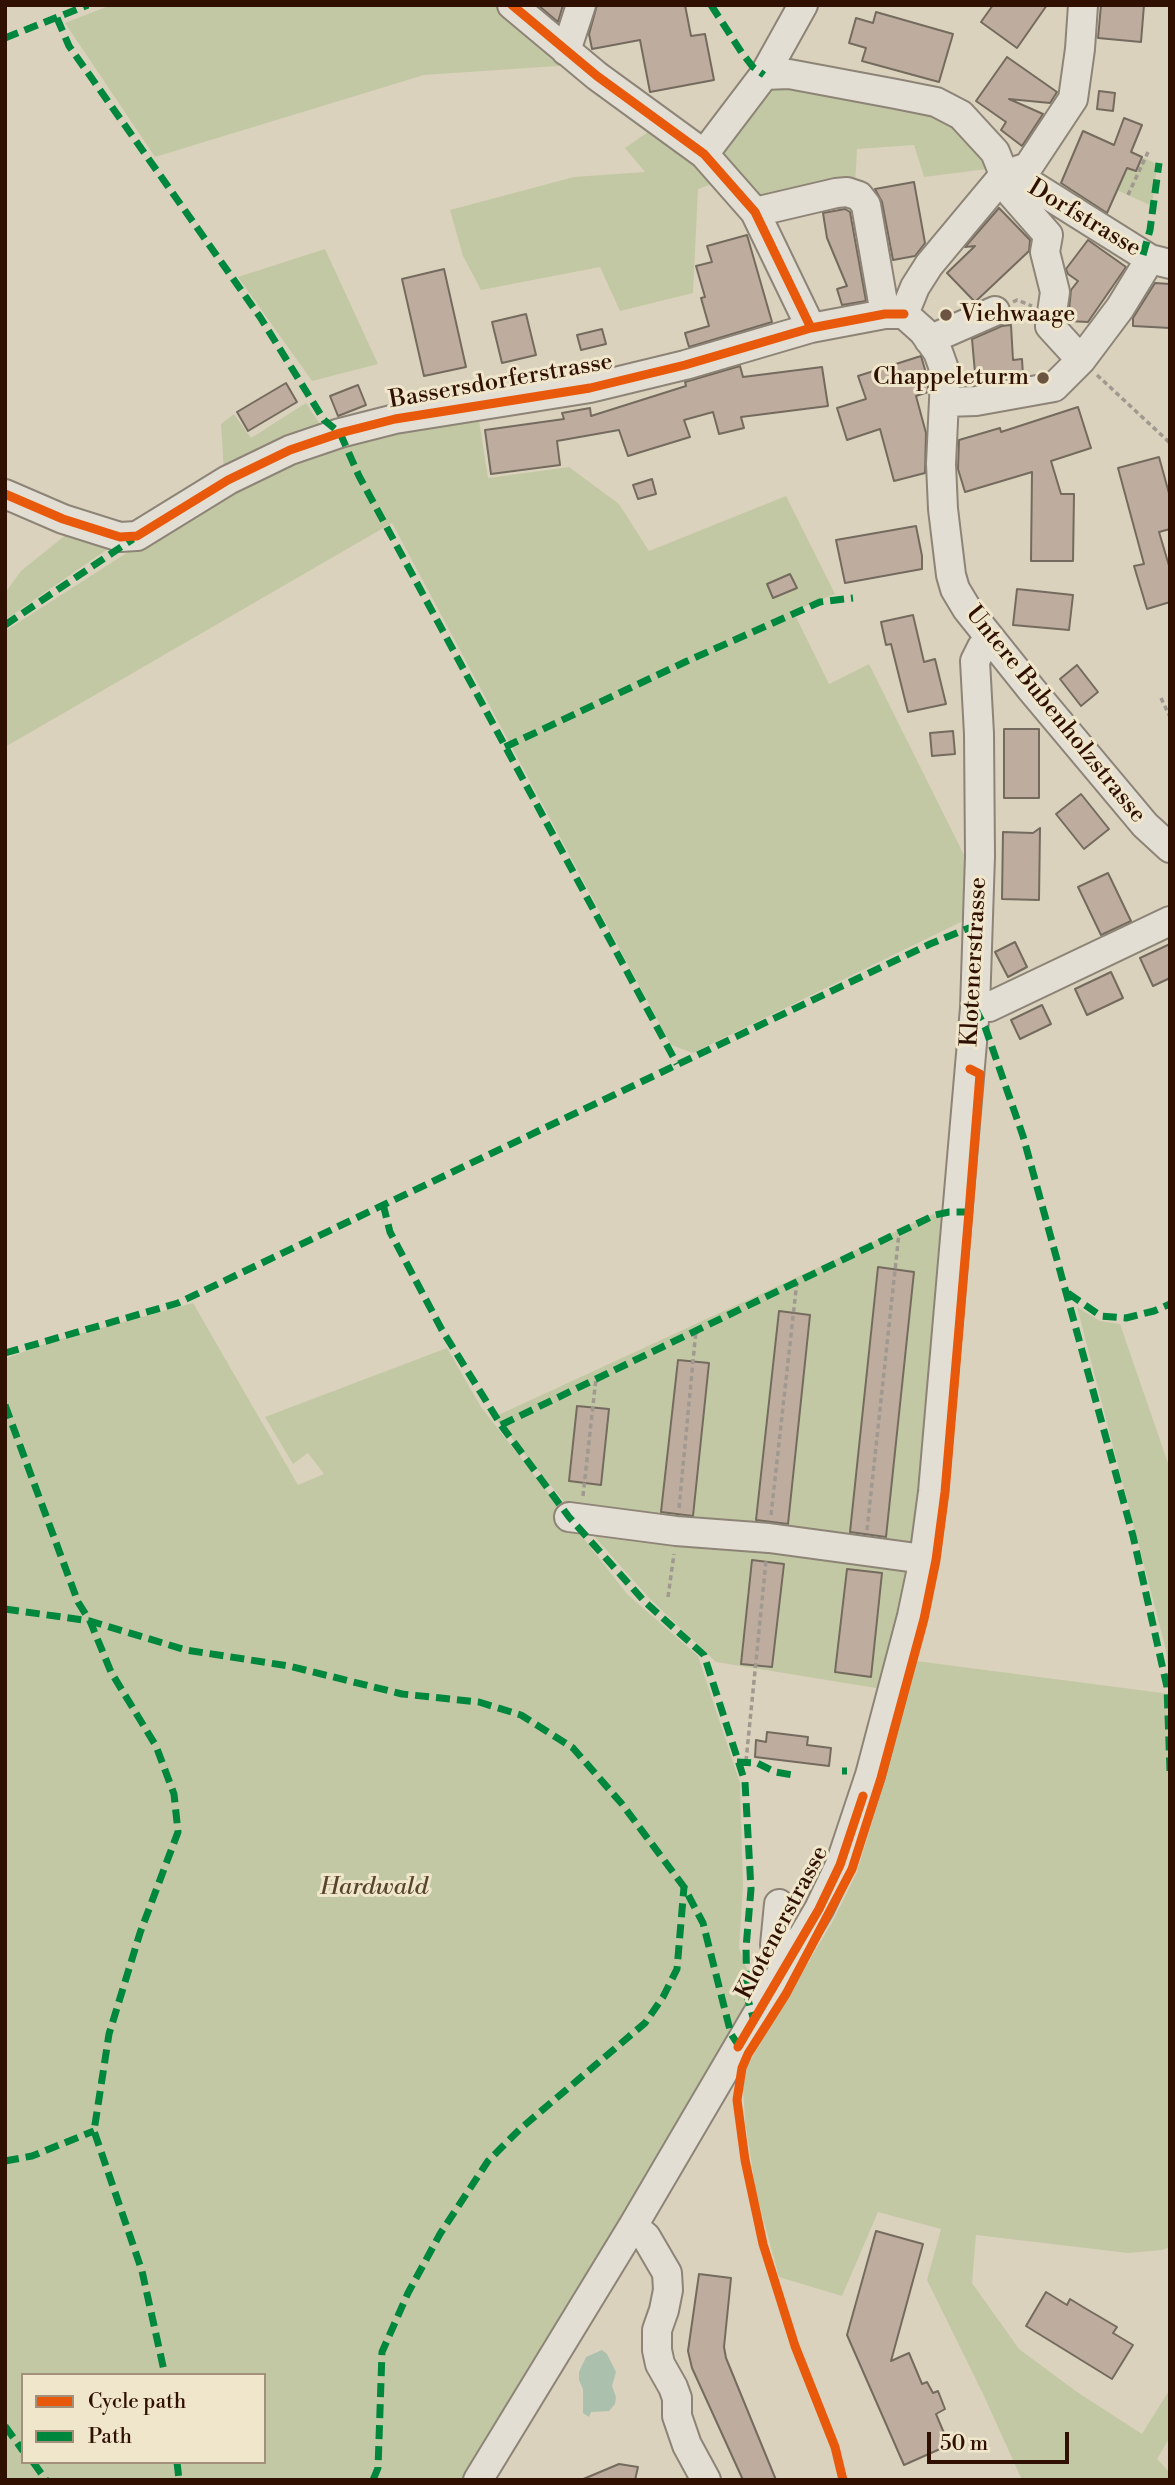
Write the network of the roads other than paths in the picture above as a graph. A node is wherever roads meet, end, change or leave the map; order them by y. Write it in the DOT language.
graph roads {
  1 [pos="512,5"];
  2 [pos="580,5"];
  3 [pos="803,5"];
  4 [pos="1083,5"];
  5 [pos="566,51"];
  6 [pos="764,75"];
  7 [pos="704,153"];
  8 [pos="1004,175"];
  9 [pos="755,212"];
  10 [pos="1160,261"];
  11 [pos="995,311"];
  12 [pos="895,314"];
  13 [pos="811,328"];
  14 [pos="929,340"];
  15 [pos="1080,359"];
  16 [pos="945,402"];
  17 [pos="5,494"];
  18 [pos="990,638"];
  19 [pos="1170,848"];
  20 [pos="1170,921"];
  21 [pos="975,1008"];
  22 [pos="575,1518"];
  23 [pos="924,1559"];
  24 [pos="779,1904"];
  25 [pos="790,1961"];
  26 [pos="633,2226"];
  27 [pos="478,2480"];
  28 [pos="706,2480"];
  1 -- 5 [label="street"];
  2 -- 5 [label="street"];
  3 -- 6 [label="street"];
  4 -- 8 [label="street"];
  5 -- 7 [label="street"];
  6 -- 7 [label="street"];
  6 -- 8 [label="street"];
  7 -- 9 [label="street"];
  8 -- 10 [label="street, Dorfstrasse"];
  8 -- 12 [label="street, Dorfstrasse"];
  8 -- 15 [label="street"];
  9 -- 12 [label="street"];
  9 -- 13 [label="street"];
  10 -- 15 [label="street"];
  11 -- 14 [label="street"];
  12 -- 13 [label="street, Bassersdorferstrasse"];
  12 -- 14 [label="street"];
  13 -- 17 [label="street, Bassersdorferstrasse"];
  14 -- 16 [label="street"];
  15 -- 16 [label="street"];
  16 -- 18 [label="street, Untere Bubenholzstrasse"];
  18 -- 19 [label="street, Untere Bubenholzstrasse"];
  18 -- 21 [label="street, Klotenerstrasse"];
  20 -- 21 [label="street"];
  21 -- 23 [label="street, Klotenerstrasse"];
  22 -- 23 [label="street"];
  23 -- 25 [label="street, Klotenerstrasse"];
  24 -- 25 [label="street"];
  25 -- 26 [label="street, Klotenerstrasse"];
  26 -- 27 [label="street, Klotenerstrasse"];
  26 -- 28 [label="street"];
}
